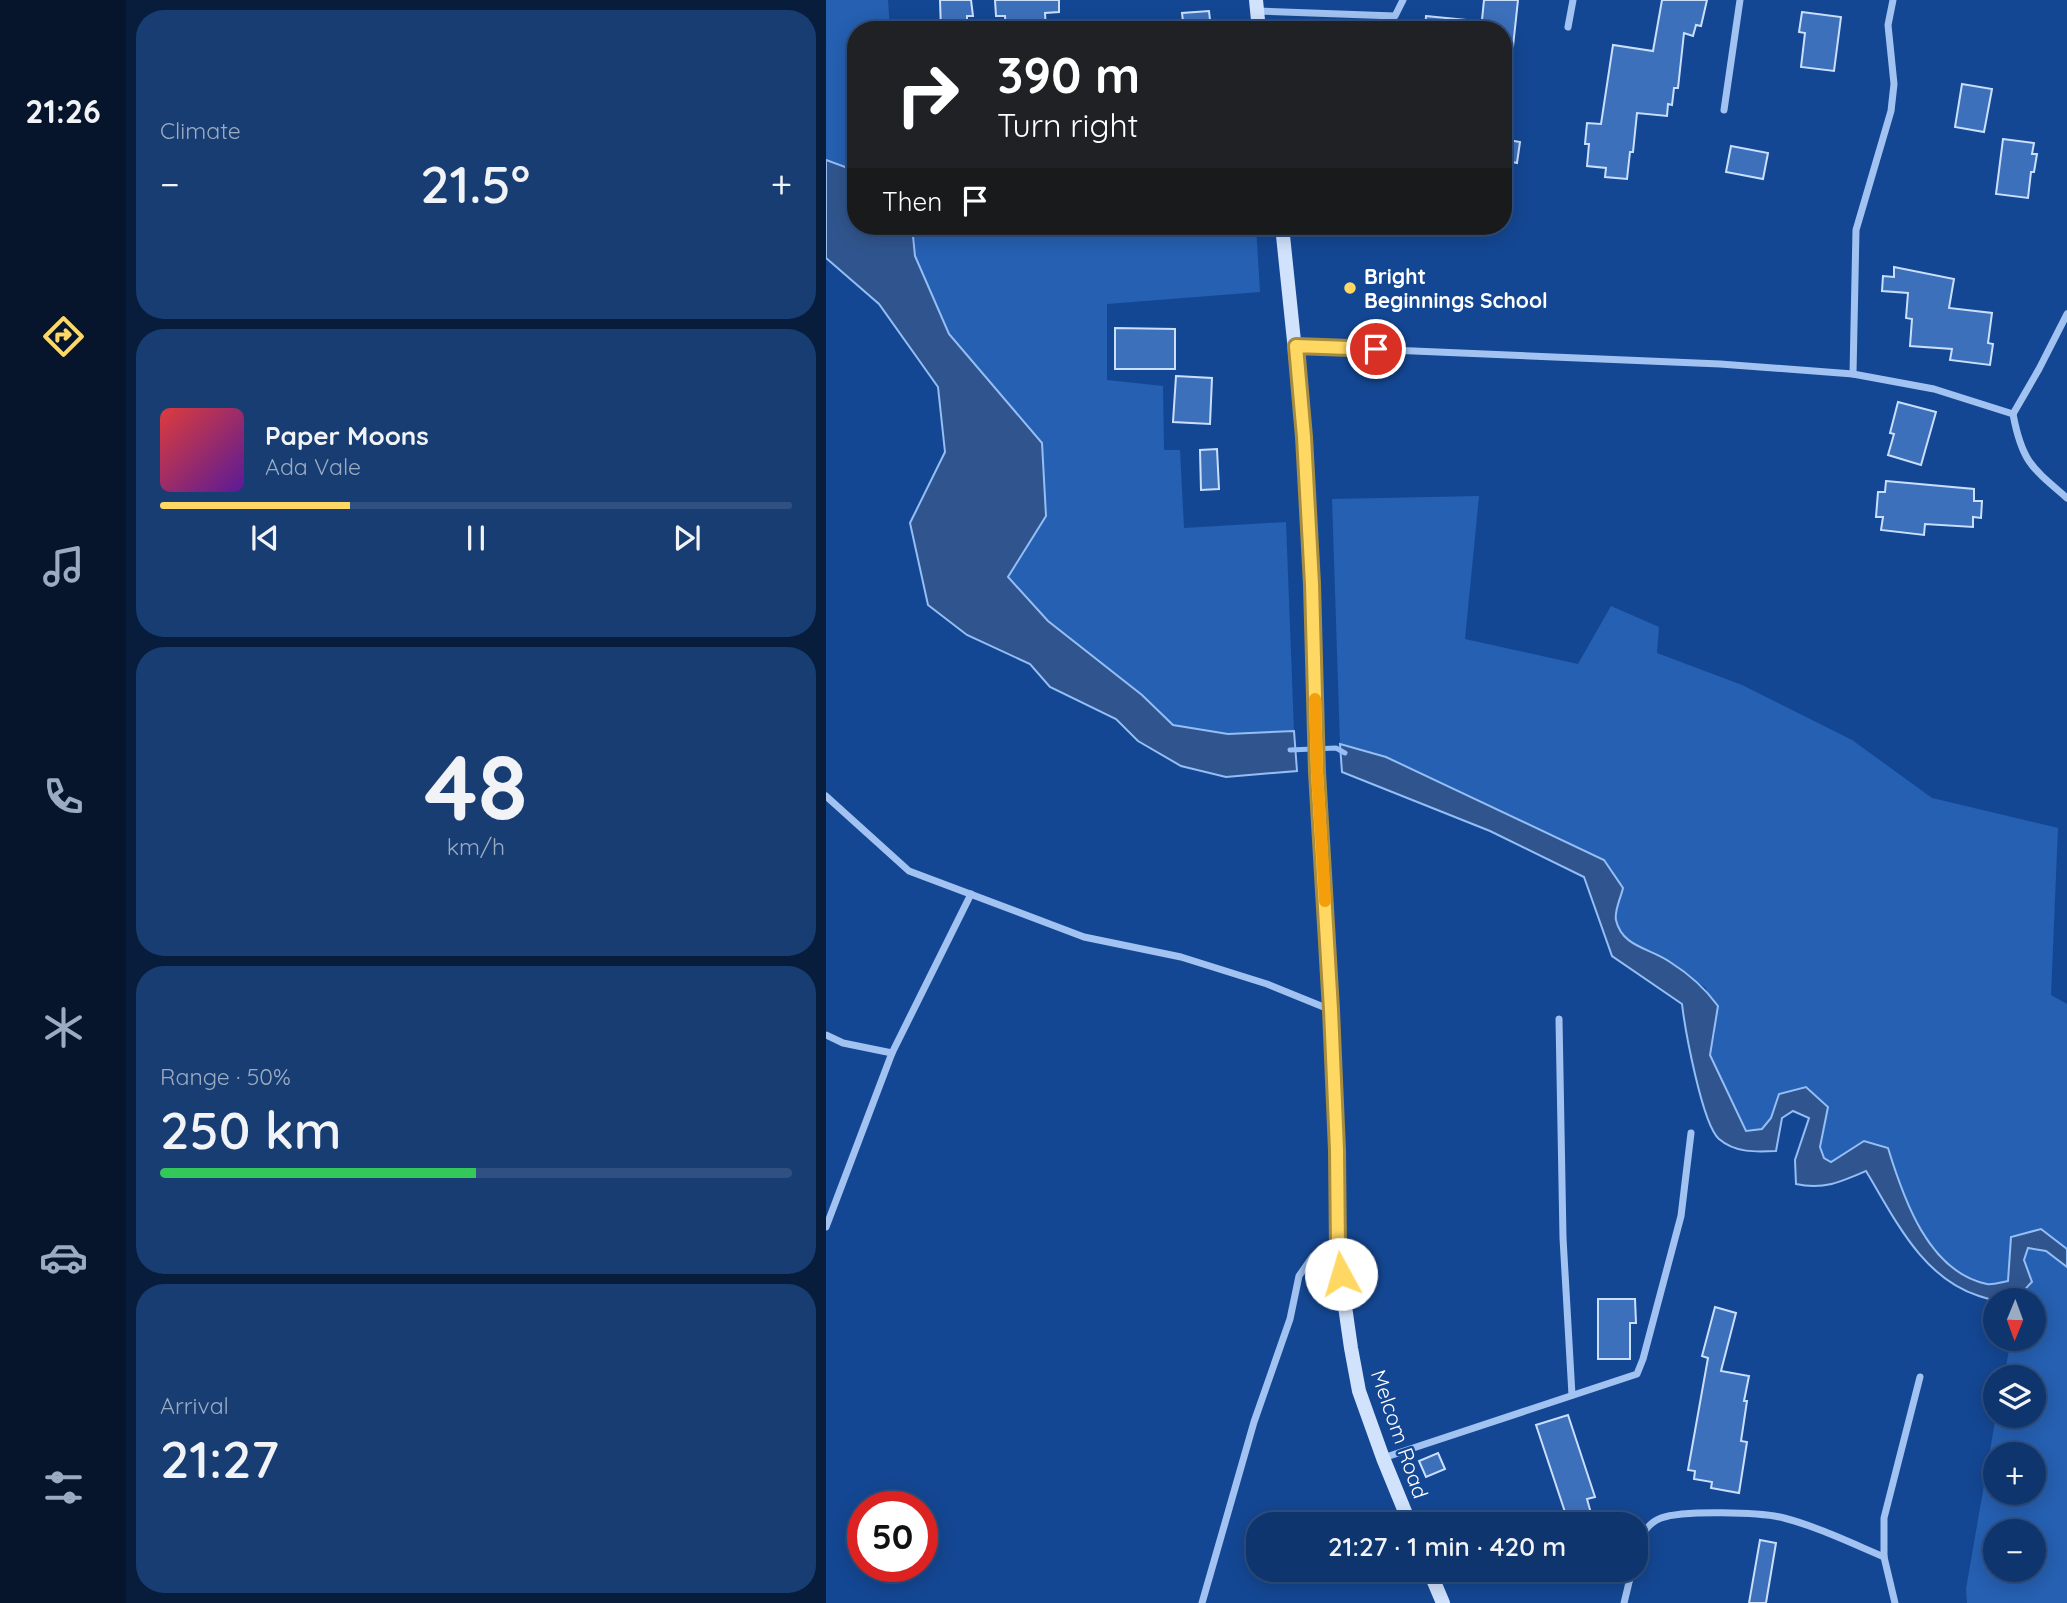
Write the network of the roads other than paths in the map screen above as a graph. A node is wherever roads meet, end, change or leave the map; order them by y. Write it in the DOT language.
graph roads {
  1 [pos="1403,0"];
  2 [pos="1573,0"];
  3 [pos="1740,0"];
  4 [pos="1893,0"];
  5 [pos="1256,5"];
  6 [pos="1568,27"];
  7 [pos="1724,110"];
  8 [pos="1283,235"];
  9 [pos="2067,314"];
  10 [pos="1296,346"];
  11 [pos="1853,374"];
  12 [pos="2012,414"];
  13 [pos="2067,498"];
  14 [pos="826,796"];
  15 [pos="971,894"];
  16 [pos="1331,1010"];
  17 [pos="1559,1019"];
  18 [pos="826,1035"];
  19 [pos="892,1053"];
  20 [pos="1690,1133"];
  21 [pos="826,1227"];
  22 [pos="1338,1251"];
  23 [pos="1920,1377"];
  24 [pos="1572,1395"];
  25 [pos="1382,1458"];
  26 [pos="1405,1512"];
  27 [pos="1648,1530"];
  28 [pos="1884,1557"];
  29 [pos="1434,1582"];
  30 [pos="1629,1582"];
  31 [pos="1202,1603"];
  32 [pos="1443,1603"];
  33 [pos="1624,1603"];
  34 [pos="1895,1603"];
  1 -- 5 [label="street"];
  2 -- 6 [label="street"];
  3 -- 7 [label="street"];
  4 -- 11 [label="street"];
  8 -- 10 [label="main road, Melcom Road"];
  9 -- 12 [label="street"];
  10 -- 11 [label="street"];
  10 -- 16 [label="main road, Melcom Road"];
  11 -- 12 [label="street"];
  12 -- 13 [label="street"];
  14 -- 15 [label="street"];
  15 -- 16 [label="street"];
  15 -- 19 [label="street"];
  16 -- 22 [label="main road, Melcom Road"];
  17 -- 24 [label="street"];
  18 -- 19 [label="street"];
  19 -- 21 [label="street"];
  20 -- 24 [label="street"];
  22 -- 25 [label="main road, Melcom Road"];
  22 -- 31 [label="street"];
  23 -- 28 [label="street"];
  24 -- 25 [label="street"];
  25 -- 26 [label="main road, Melcom Road"];
  27 -- 28 [label="street"];
  28 -- 34 [label="street"];
  29 -- 32 [label="main road"];
  30 -- 33 [label="street"];
}
